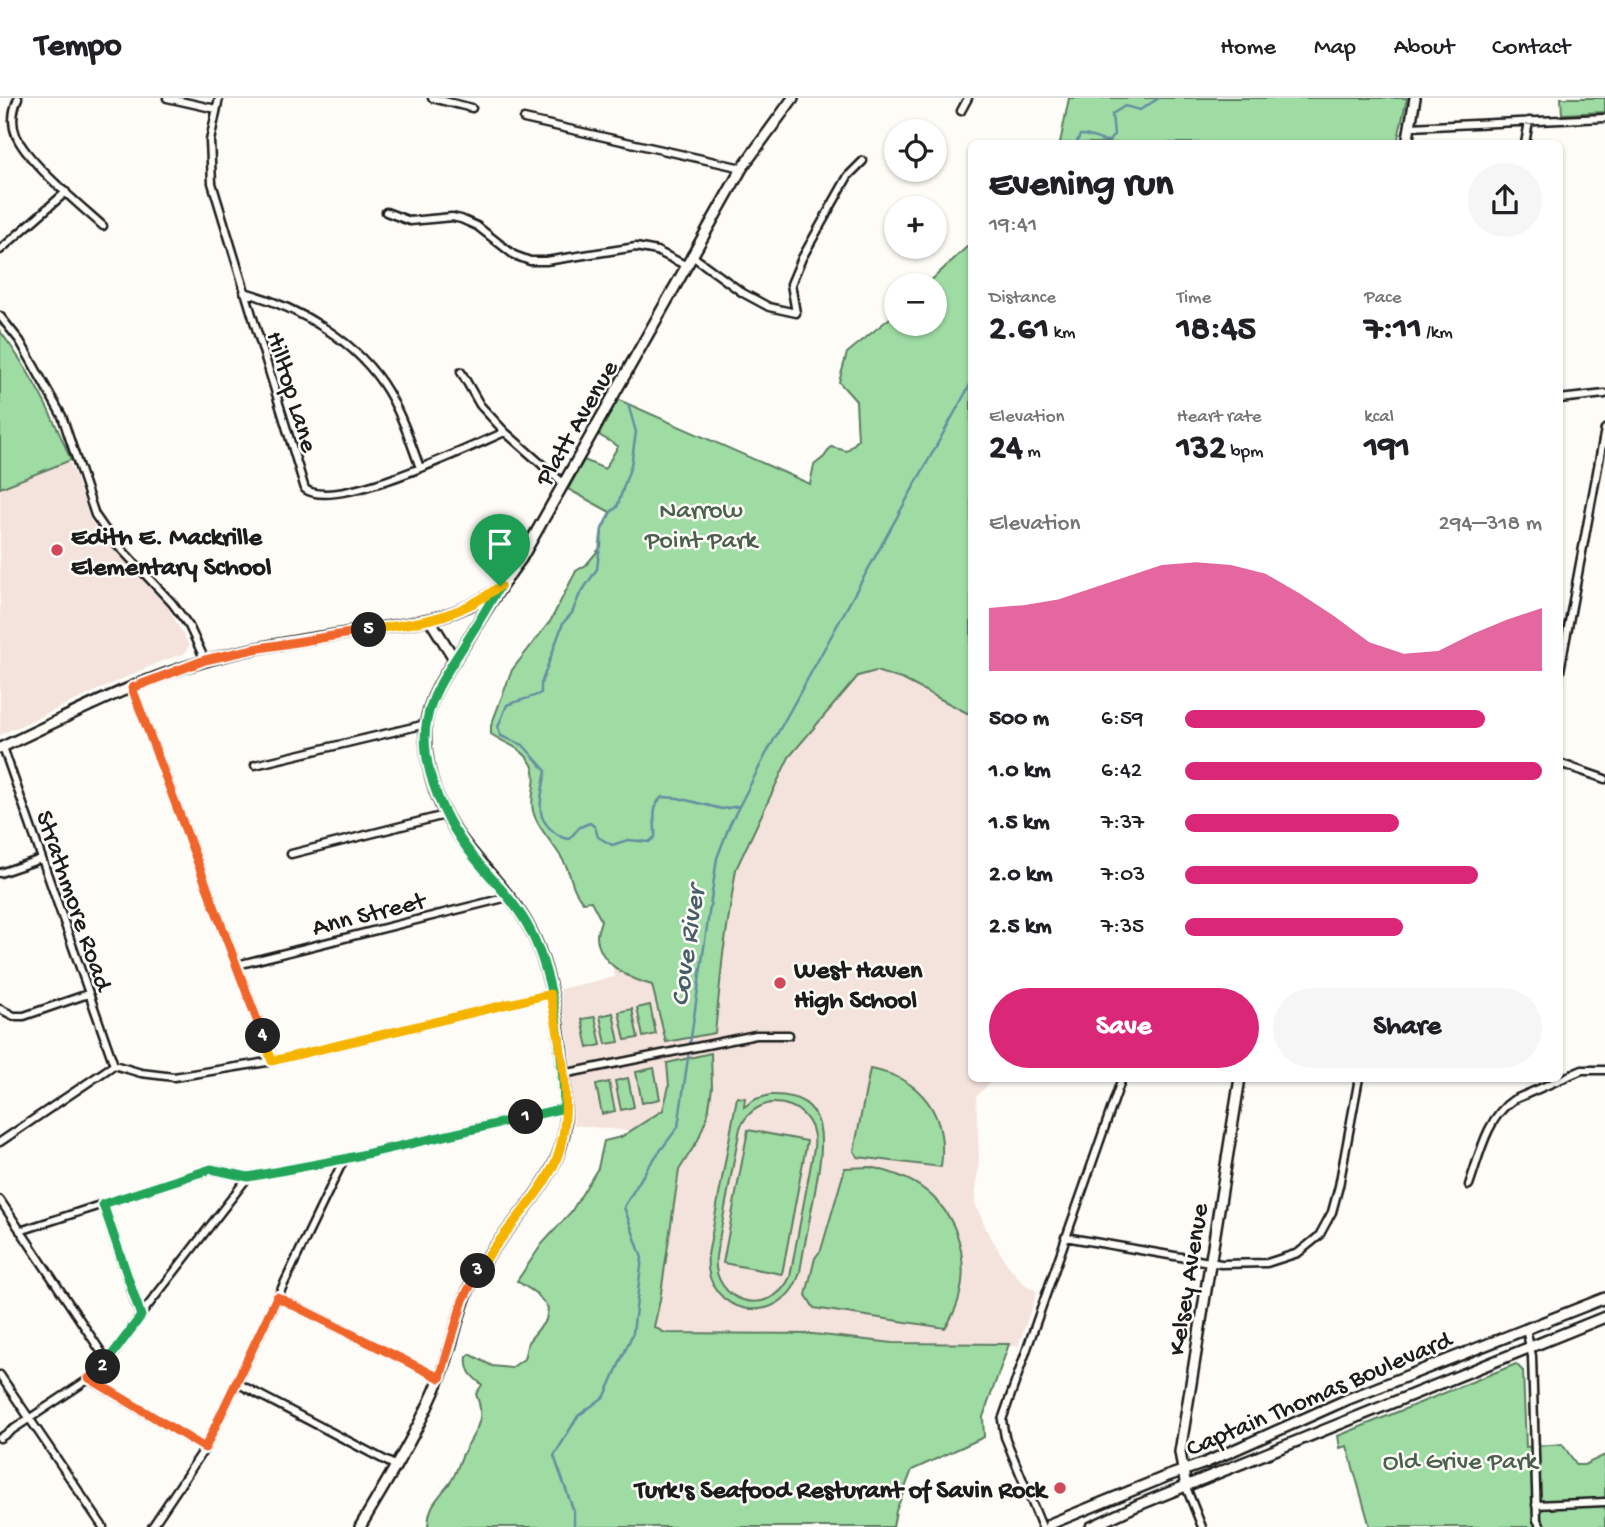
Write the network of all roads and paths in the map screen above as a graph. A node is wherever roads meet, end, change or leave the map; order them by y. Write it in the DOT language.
graph roads {
  1 [pos="18,98"];
  2 [pos="167,98"];
  3 [pos="219,98"];
  4 [pos="432,98"];
  5 [pos="793,98"];
  6 [pos="968,98"];
  7 [pos="1415,98"];
  8 [pos="472,108"];
  9 [pos="216,109"];
  10 [pos="961,111"];
  11 [pos="1605,118"];
  12 [pos="524,119"];
  13 [pos="1529,121"];
  14 [pos="1410,127"];
  15 [pos="1408,140"];
  16 [pos="1526,140"];
  17 [pos="863,161"];
  18 [pos="742,168"];
  19 [pos="66,192"];
  20 [pos="386,212"];
  21 [pos="103,226"];
  22 [pos="0,250"];
  23 [pos="691,255"];
  24 [pos="685,265"];
  25 [pos="244,292"];
  26 [pos="0,316"];
  27 [pos="461,372"];
  28 [pos="1605,394"];
  29 [pos="1563,399"];
  30 [pos="1605,429"];
  31 [pos="505,432"];
  32 [pos="420,468"];
  33 [pos="564,484"];
  34 [pos="500,586"];
  35 [pos="430,620"];
  36 [pos="1563,655"];
  37 [pos="205,660"];
  38 [pos="455,660"];
  39 [pos="132,688"];
  40 [pos="426,724"];
  41 [pos="1,747"];
  42 [pos="1563,764"];
  43 [pos="255,765"];
  44 [pos="1605,779"];
  45 [pos="445,815"];
  46 [pos="291,854"];
  47 [pos="41,859"];
  48 [pos="0,873"];
  49 [pos="508,897"];
  50 [pos="237,965"];
  51 [pos="550,994"];
  52 [pos="88,995"];
  53 [pos="0,1009"];
  54 [pos="789,1035"];
  55 [pos="272,1061"];
  56 [pos="114,1065"];
  57 [pos="1605,1070"];
  58 [pos="563,1074"];
  59 [pos="1563,1078"];
  60 [pos="1121,1082"];
  61 [pos="1239,1082"];
  62 [pos="1358,1082"];
  63 [pos="1554,1082"];
  64 [pos="564,1108"];
  65 [pos="0,1142"];
  66 [pos="344,1159"];
  67 [pos="248,1177"];
  68 [pos="1469,1185"];
  69 [pos="0,1200"];
  70 [pos="103,1204"];
  71 [pos="2,1210"];
  72 [pos="20,1231"];
  73 [pos="1065,1237"];
  74 [pos="1210,1263"];
  75 [pos="277,1297"];
  76 [pos="1605,1298"];
  77 [pos="141,1316"];
  78 [pos="1605,1317"];
  79 [pos="1526,1329"];
  80 [pos="1530,1347"];
  81 [pos="108,1362"];
  82 [pos="0,1375"];
  83 [pos="89,1378"];
  84 [pos="440,1378"];
  85 [pos="237,1383"];
  86 [pos="29,1419"];
  87 [pos="0,1438"];
  88 [pos="205,1448"];
  89 [pos="396,1466"];
  90 [pos="1182,1471"];
  91 [pos="1186,1487"];
  92 [pos="1605,1502"];
  93 [pos="1536,1505"];
  94 [pos="1536,1520"];
  95 [pos="103,1527"];
  96 [pos="152,1527"];
  97 [pos="360,1527"];
  98 [pos="1042,1527"];
  99 [pos="1049,1527"];
  100 [pos="1091,1527"];
  101 [pos="1202,1527"];
  102 [pos="1532,1527"];
  103 [pos="1541,1527"];
  1 -- 19 [label="street"];
  2 -- 9 [label="street"];
  3 -- 9 [label="street, Hilltop Lane"];
  4 -- 8 [label="street"];
  5 -- 18 [label="main road, Platt Avenue"];
  6 -- 10 [label="street"];
  7 -- 14 [label="main road"];
  9 -- 25 [label="street, Hilltop Lane"];
  11 -- 13 [label="street"];
  12 -- 18 [label="street"];
  13 -- 14 [label="street"];
  13 -- 16 [label="street"];
  14 -- 15 [label="main road"];
  17 -- 23 [label="street"];
  18 -- 23 [label="main road, Platt Avenue"];
  19 -- 21 [label="street"];
  19 -- 22 [label="street"];
  20 -- 24 [label="street"];
  23 -- 24 [label="main road, Platt Avenue"];
  24 -- 33 [label="main road, Platt Avenue"];
  25 -- 32 [label="street"];
  25 -- 32 [label="street, Hilltop Lane"];
  26 -- 37 [label="street"];
  27 -- 31 [label="street"];
  28 -- 29 [label="street"];
  30 -- 36 [label="street"];
  31 -- 32 [label="street, Hilltop Lane"];
  31 -- 33 [label="street"];
  33 -- 34 [label="main road, Platt Avenue"];
  34 -- 35 [label="main road"];
  34 -- 38 [label="main road, Platt Avenue"];
  35 -- 37 [label="main road"];
  35 -- 38 [label="main road"];
  37 -- 39 [label="main road"];
  38 -- 40 [label="main road, Platt Avenue"];
  39 -- 41 [label="main road"];
  39 -- 50 [label="street"];
  40 -- 43 [label="street"];
  40 -- 45 [label="main road, Platt Avenue"];
  41 -- 47 [label="street, Strathmore Road"];
  42 -- 44 [label="street"];
  45 -- 46 [label="street"];
  45 -- 49 [label="main road, Platt Avenue"];
  47 -- 48 [label="street"];
  47 -- 52 [label="street, Strathmore Road"];
  49 -- 50 [label="street, Ann Street"];
  49 -- 51 [label="main road, Platt Avenue"];
  50 -- 55 [label="street"];
  51 -- 55 [label="street"];
  51 -- 58 [label="main road, Platt Avenue"];
  52 -- 53 [label="street"];
  52 -- 56 [label="street, Strathmore Road"];
  54 -- 58 [label="street"];
  55 -- 56 [label="street"];
  56 -- 65 [label="street"];
  57 -- 59 [label="street"];
  58 -- 64 [label="main road, Platt Avenue"];
  60 -- 73 [label="street"];
  61 -- 74 [label="main road, Kelsey Avenue"];
  62 -- 74 [label="street"];
  63 -- 68 [label="street"];
  64 -- 66 [label="street"];
  64 -- 84 [label="main road, Platt Avenue"];
  66 -- 67 [label="street"];
  66 -- 75 [label="street"];
  67 -- 70 [label="street"];
  67 -- 77 [label="street"];
  69 -- 71 [label="street"];
  70 -- 72 [label="street"];
  70 -- 77 [label="street"];
  71 -- 72 [label="street"];
  72 -- 81 [label="street"];
  73 -- 74 [label="street"];
  73 -- 98 [label="street"];
  74 -- 90 [label="main road, Kelsey Avenue"];
  75 -- 84 [label="street"];
  75 -- 85 [label="street"];
  76 -- 79 [label="main road, Captain Thomas Boulevard"];
  77 -- 81 [label="street"];
  78 -- 80 [label="main road, Captain Thomas Boulevard"];
  79 -- 80 [label="street"];
  79 -- 90 [label="main road, Captain Thomas Boulevard"];
  80 -- 91 [label="main road, Captain Thomas Boulevard"];
  80 -- 93 [label="street"];
  81 -- 83 [label="street"];
  82 -- 86 [label="street"];
  83 -- 86 [label="street"];
  83 -- 88 [label="street"];
  84 -- 89 [label="main road, Platt Avenue"];
  85 -- 88 [label="street"];
  85 -- 89 [label="street"];
  86 -- 87 [label="street"];
  86 -- 95 [label="street"];
  88 -- 96 [label="street"];
  89 -- 97 [label="main road, Platt Avenue"];
  90 -- 91 [label="main road, Kelsey Avenue"];
  90 -- 99 [label="main road, Captain Thomas Boulevard"];
  91 -- 100 [label="main road, Captain Thomas Boulevard"];
  91 -- 101 [label="street"];
  92 -- 93 [label="street"];
  93 -- 94 [label="street"];
  94 -- 102 [label="street"];
  94 -- 103 [label="street"];
}
